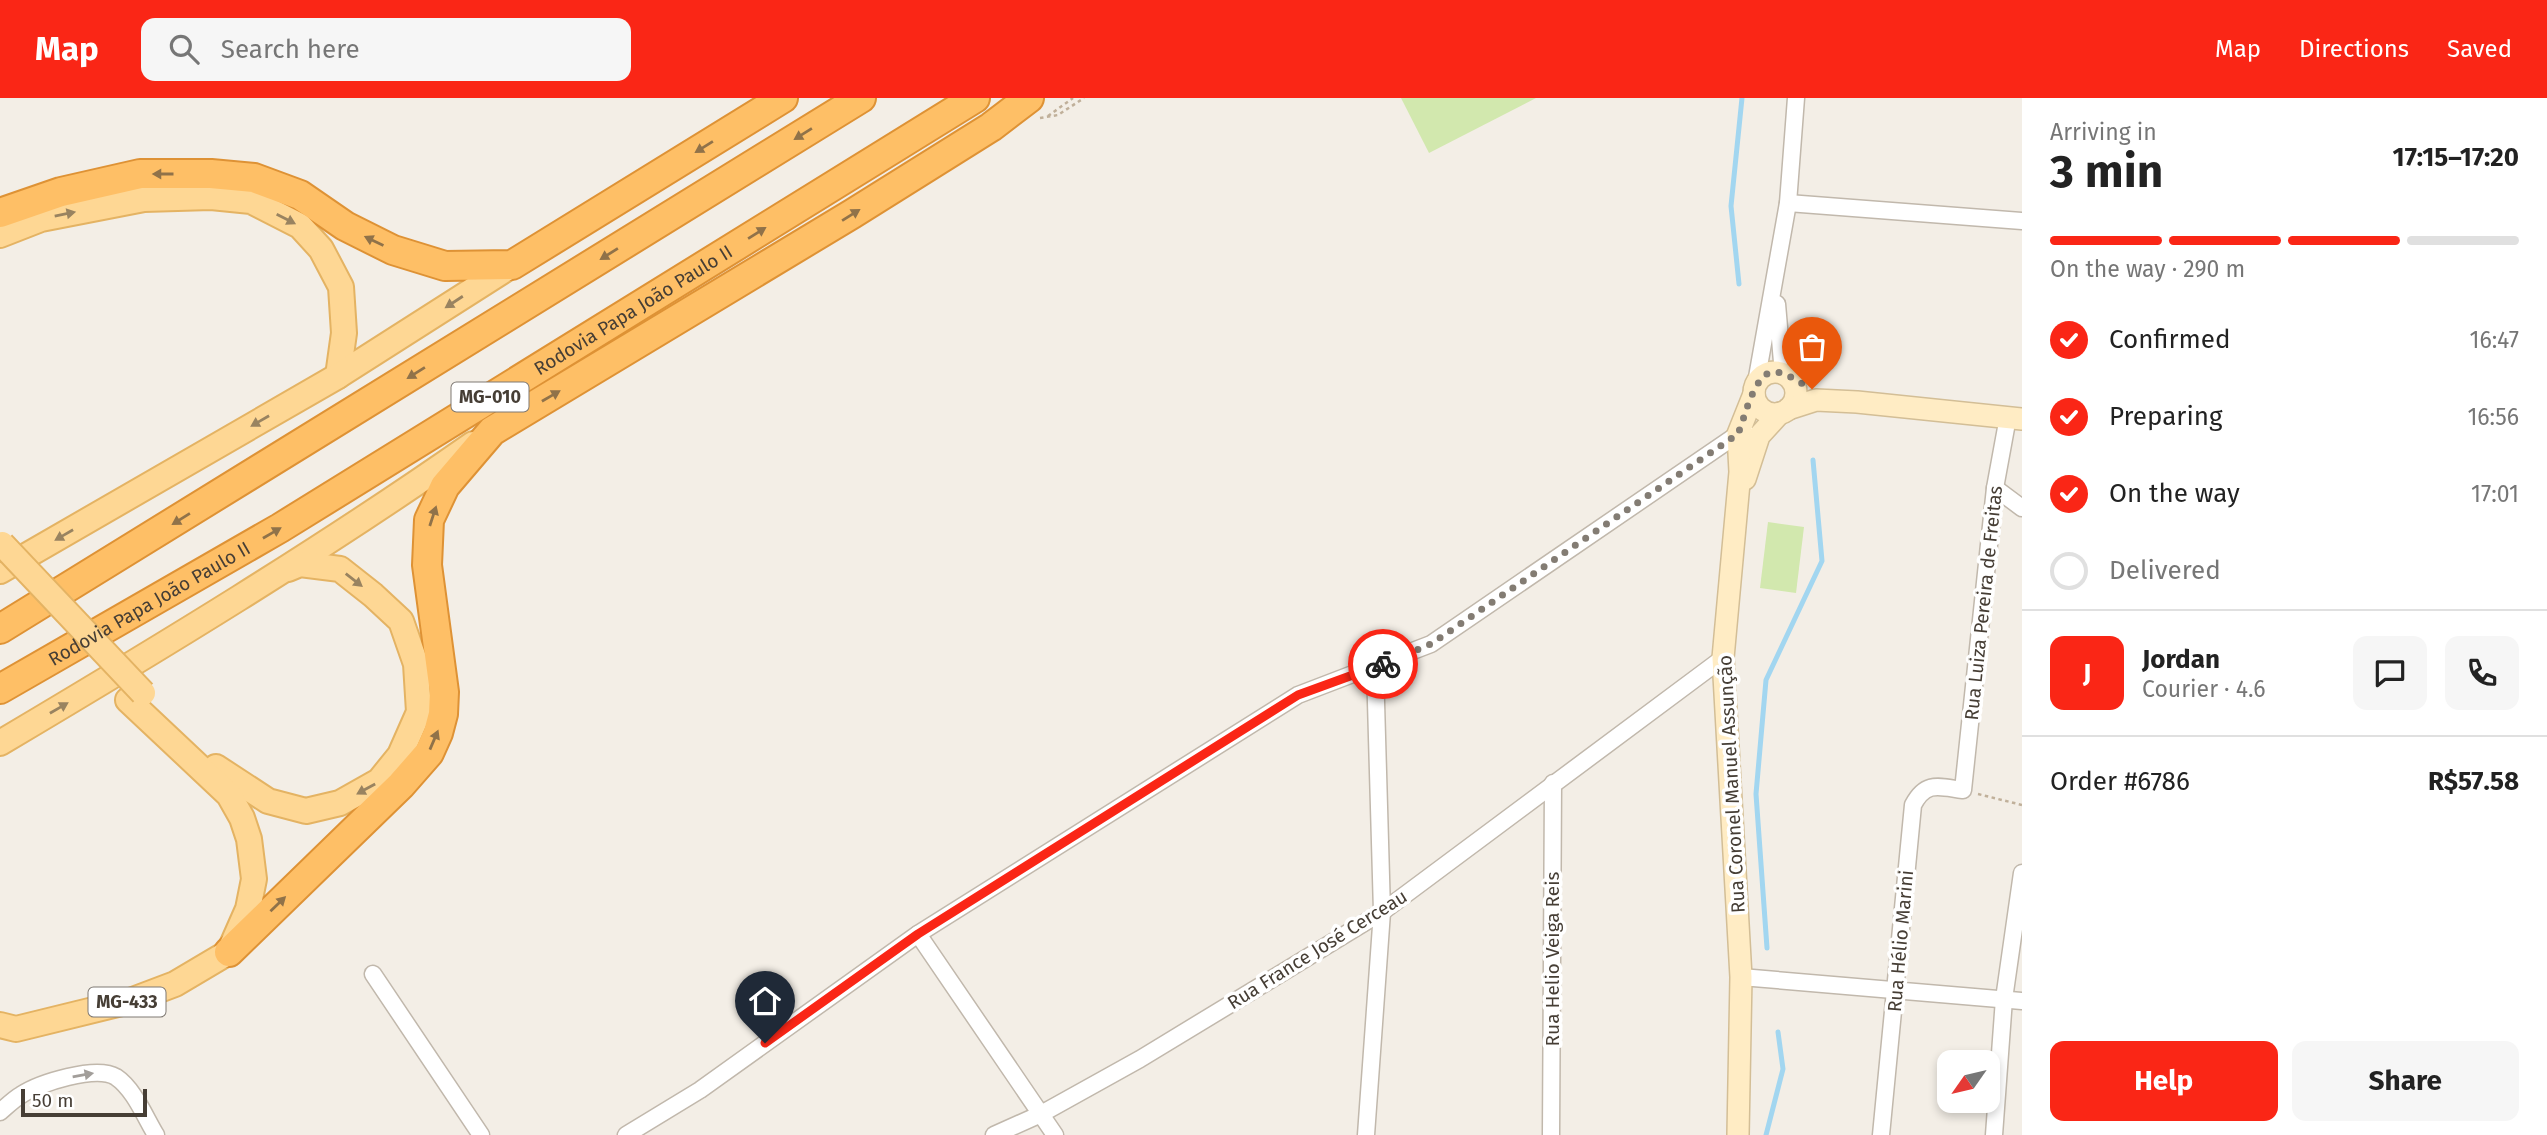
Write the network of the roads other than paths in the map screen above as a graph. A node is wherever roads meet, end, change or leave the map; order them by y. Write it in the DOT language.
graph roads {
  1 [pos="783,98"];
  2 [pos="861,98"];
  3 [pos="975,98"];
  4 [pos="1796,98"];
  5 [pos="1039,107"];
  6 [pos="1788,203"];
  7 [pos="0,214"];
  8 [pos="2022,221"];
  9 [pos="0,235"];
  10 [pos="512,265"];
  11 [pos="1775,285"];
  12 [pos="338,376"];
  13 [pos="1787,376"];
  14 [pos="1755,388"];
  15 [pos="1857,402"];
  16 [pos="1784,411"];
  17 [pos="2015,418"];
  18 [pos="492,431"];
  19 [pos="1748,435"];
  20 [pos="1995,488"];
  21 [pos="2022,508"];
  22 [pos="0,556"];
  23 [pos="269,578"];
  24 [pos="0,628"];
  25 [pos="1723,658"];
  26 [pos="1375,667"];
  27 [pos="0,689"];
  28 [pos="136,697"];
  29 [pos="0,743"];
  30 [pos="192,751"];
  31 [pos="1553,783"];
  32 [pos="1963,790"];
  33 [pos="228,794"];
  34 [pos="2022,873"];
  35 [pos="1382,912"];
  36 [pos="918,934"];
  37 [pos="229,952"];
  38 [pos="373,974"];
  39 [pos="1741,976"];
  40 [pos="1896,990"];
  41 [pos="2004,999"];
  42 [pos="2022,1000"];
  43 [pos="4,1031"];
  44 [pos="0,1112"];
  45 [pos="1041,1114"];
  46 [pos="156,1135"];
  47 [pos="481,1135"];
  48 [pos="626,1135"];
  49 [pos="994,1135"];
  50 [pos="1055,1135"];
  51 [pos="1366,1135"];
  52 [pos="1551,1135"];
  53 [pos="1738,1135"];
  54 [pos="1881,1135"];
  55 [pos="1994,1135"];
  1 -- 10 [label="highway, one-way"];
  2 -- 24 [label="highway, MG-010, one-way"];
  27 -- 3 [label="highway, Rodovia Papa João Paulo II / MG-010, one-way"];
  4 -- 6 [label="street"];
  18 -- 5 [label="highway, one-way"];
  6 -- 8 [label="street"];
  6 -- 11 [label="street"];
  10 -- 7 [label="highway, one-way"];
  9 -- 12 [label="main road, one-way"];
  10 -- 12 [label="main road, one-way"];
  11 -- 13 [label="street"];
  11 -- 14 [label="street"];
  12 -- 22 [label="main road, one-way"];
  13 -- 14 [label="street"];
  13 -- 15 [label="street"];
  13 -- 16 [label="street"];
  14 -- 16 [label="street"];
  14 -- 19 [label="street"];
  15 -- 16 [label="street"];
  15 -- 17 [label="street"];
  16 -- 19 [label="street"];
  17 -- 20 [label="street, Rua Luiza Pereira de Freitas"];
  18 -- 23 [label="main road, MG-010"];
  37 -- 18 [label="highway, one-way"];
  19 -- 25 [label="street, Rua Coronel Manuel Assunção"];
  19 -- 26 [label="street"];
  20 -- 21 [label="street"];
  20 -- 32 [label="street, Rua Luiza Pereira de Freitas"];
  22 -- 28 [label="main road"];
  29 -- 23 [label="main road, MG-010, one-way"];
  23 -- 30 [label="main road, one-way"];
  25 -- 31 [label="street, Rua France José Cerceau"];
  25 -- 39 [label="street, Rua Coronel Manuel Assunção"];
  26 -- 35 [label="street"];
  26 -- 36 [label="street"];
  28 -- 30 [label="main road"];
  28 -- 33 [label="main road"];
  30 -- 33 [label="main road"];
  31 -- 35 [label="street, Rua France José Cerceau"];
  31 -- 52 [label="street, Rua Helio Veiga Reis"];
  32 -- 40 [label="street, Rua Hélio Marini"];
  33 -- 37 [label="main road"];
  34 -- 41 [label="street"];
  35 -- 45 [label="street, Rua France José Cerceau"];
  35 -- 51 [label="street"];
  36 -- 45 [label="street"];
  36 -- 48 [label="street"];
  37 -- 43 [label="main road, MG-433"];
  38 -- 47 [label="street"];
  39 -- 40 [label="street"];
  39 -- 53 [label="street, Rua Coronel Manuel Assunção"];
  40 -- 41 [label="street"];
  40 -- 54 [label="street, Rua Hélio Marini"];
  41 -- 42 [label="street"];
  41 -- 55 [label="street"];
  44 -- 46 [label="street, one-way"];
  45 -- 49 [label="street, Rua France José Cerceau"];
  45 -- 50 [label="street"];
}
